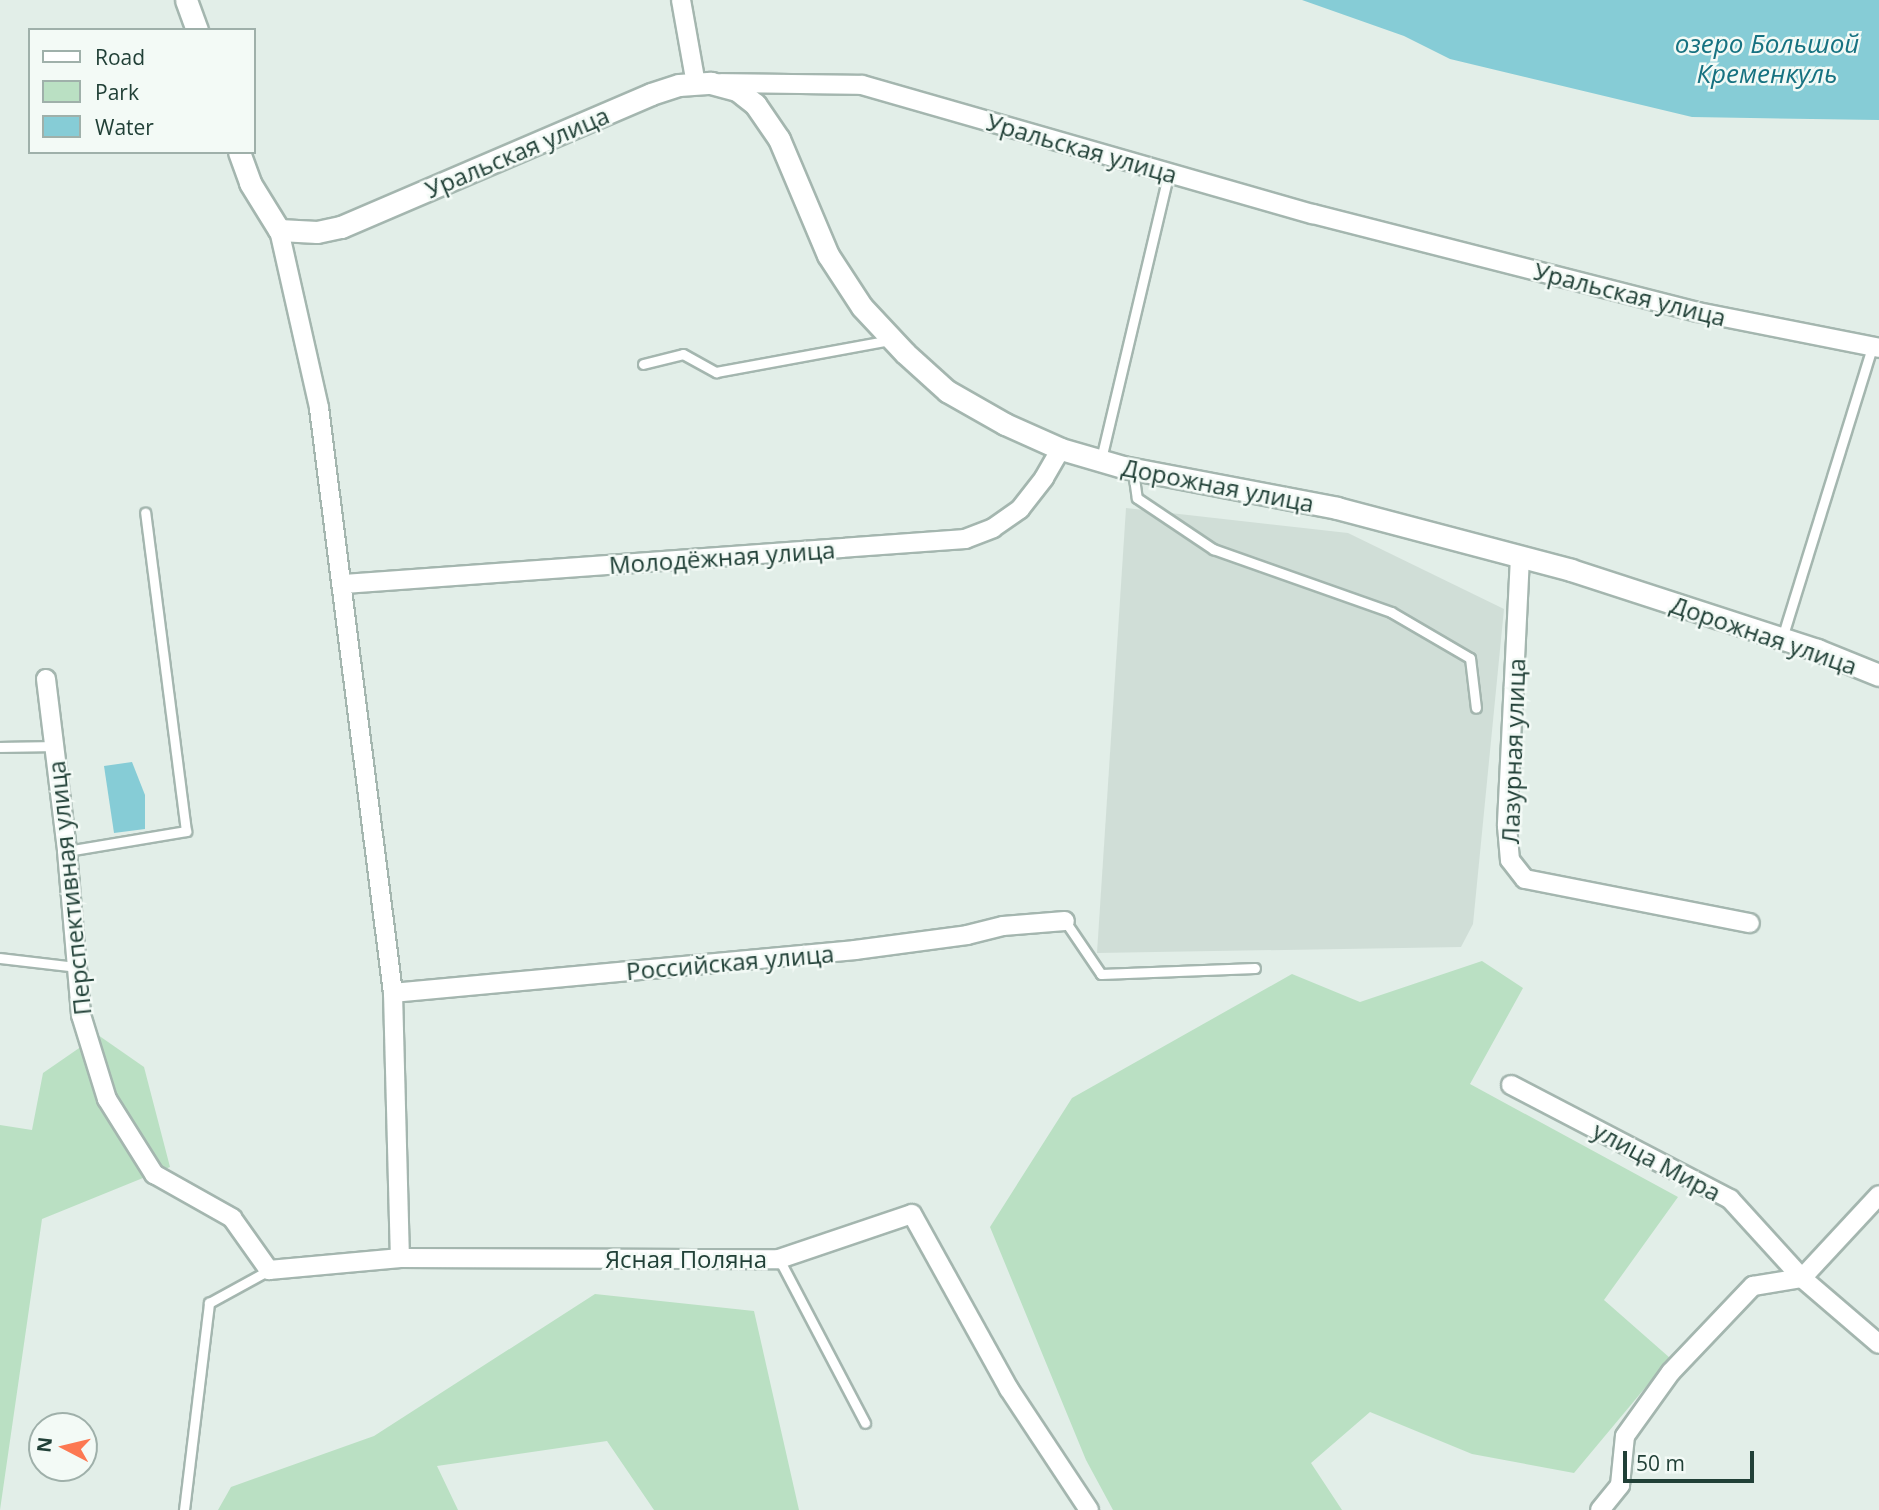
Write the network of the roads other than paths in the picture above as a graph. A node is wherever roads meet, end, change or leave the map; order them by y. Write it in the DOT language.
graph roads {
  1 [pos="186,0"];
  2 [pos="681,0"];
  3 [pos="196,28"];
  4 [pos="703,83"];
  5 [pos="240,154"];
  6 [pos="1169,172"];
  7 [pos="289,231"];
  8 [pos="892,340"];
  9 [pos="1875,347"];
  10 [pos="643,364"];
  11 [pos="1061,449"];
  12 [pos="1101,461"];
  13 [pos="1133,469"];
  14 [pos="145,513"];
  15 [pos="1520,557"];
  16 [pos="344,584"];
  17 [pos="1782,638"];
  18 [pos="1879,675"];
  19 [pos="46,679"];
  20 [pos="1476,708"];
  21 [pos="53,746"];
  22 [pos="0,747"];
  23 [pos="67,851"];
  24 [pos="1065,921"];
  25 [pos="1750,923"];
  26 [pos="0,958"];
  27 [pos="77,967"];
  28 [pos="1255,968"];
  29 [pos="393,993"];
  30 [pos="1511,1085"];
  31 [pos="1879,1195"];
  32 [pos="400,1258"];
  33 [pos="779,1259"];
  34 [pos="269,1270"];
  35 [pos="1802,1278"];
  36 [pos="1879,1344"];
  37 [pos="865,1423"];
  38 [pos="184,1510"];
  39 [pos="1089,1510"];
  40 [pos="1600,1510"];
  1 -- 3 [label="street"];
  2 -- 4 [label="street"];
  4 -- 6 [label="street, Уральская улица"];
  4 -- 7 [label="street, Уральская улица"];
  4 -- 8 [label="street, Дорожная улица"];
  5 -- 7 [label="street"];
  6 -- 9 [label="street, Уральская улица"];
  6 -- 12 [label="lane"];
  7 -- 16 [label="street"];
  8 -- 10 [label="lane"];
  8 -- 11 [label="street, Дорожная улица"];
  9 -- 17 [label="lane"];
  11 -- 12 [label="street, Дорожная улица"];
  11 -- 16 [label="street, Молодёжная улица"];
  12 -- 13 [label="street, Дорожная улица"];
  13 -- 15 [label="street, Дорожная улица"];
  13 -- 20 [label="lane"];
  14 -- 23 [label="lane"];
  15 -- 17 [label="street, Дорожная улица"];
  15 -- 25 [label="street, Лазурная улица"];
  16 -- 29 [label="street"];
  17 -- 18 [label="street, Дорожная улица"];
  19 -- 21 [label="street, Перспективная улица"];
  21 -- 22 [label="lane"];
  21 -- 23 [label="street, Перспективная улица"];
  23 -- 27 [label="street, Перспективная улица"];
  24 -- 28 [label="lane"];
  24 -- 29 [label="street, Российская улица"];
  26 -- 27 [label="lane"];
  27 -- 34 [label="street, Перспективная улица"];
  29 -- 32 [label="street"];
  30 -- 35 [label="street, улица Мира"];
  31 -- 35 [label="street"];
  32 -- 33 [label="street, Ясная Поляна"];
  32 -- 34 [label="street"];
  33 -- 37 [label="lane"];
  33 -- 39 [label="street, Ясная Поляна"];
  34 -- 38 [label="lane"];
  35 -- 36 [label="street, улица Мира"];
  35 -- 40 [label="street"];
}
